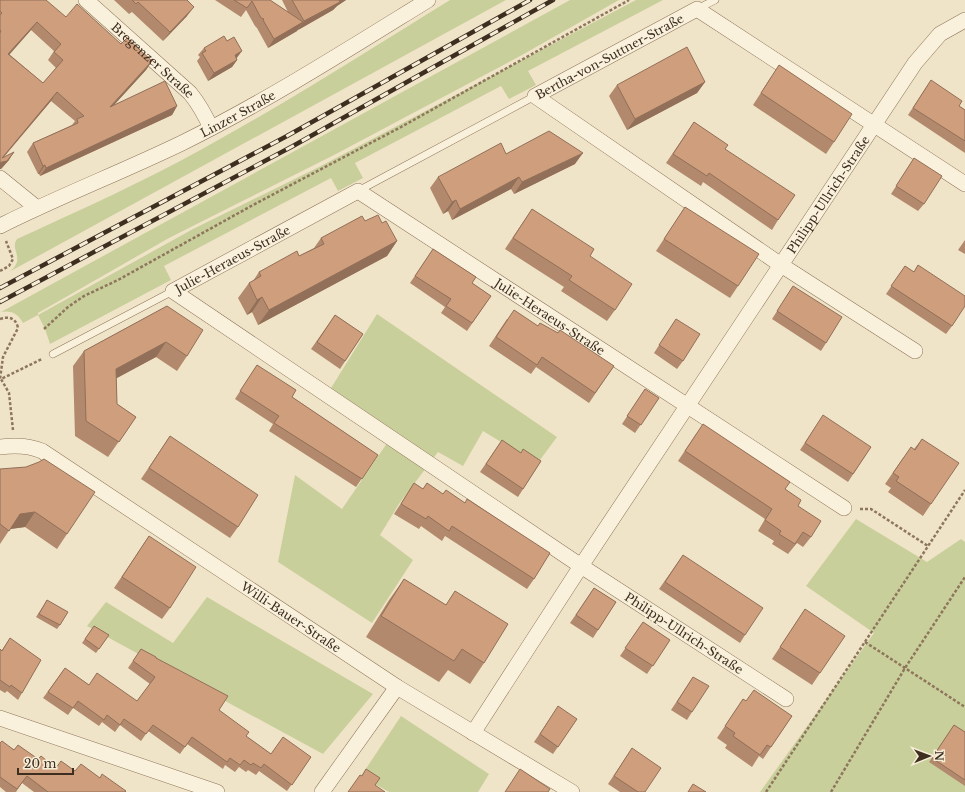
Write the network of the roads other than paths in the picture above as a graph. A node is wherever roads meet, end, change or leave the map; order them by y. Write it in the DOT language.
graph roads {
  1 [pos="86,0"];
  2 [pos="428,0"];
  3 [pos="715,0"];
  4 [pos="697,9"];
  5 [pos="965,20"];
  6 [pos="534,96"];
  7 [pos="874,125"];
  8 [pos="211,128"];
  9 [pos="0,178"];
  10 [pos="965,184"];
  11 [pos="358,191"];
  12 [pos="37,208"];
  13 [pos="0,226"];
  14 [pos="781,265"];
  15 [pos="173,291"];
  16 [pos="915,351"];
  17 [pos="53,354"];
  18 [pos="687,406"];
  19 [pos="5,446"];
  20 [pos="844,508"];
  21 [pos="581,566"];
  22 [pos="397,687"];
  23 [pos="786,700"];
  24 [pos="0,718"];
  25 [pos="473,733"];
  26 [pos="217,792"];
  27 [pos="322,792"];
  28 [pos="572,792"];
  1 -- 8 [label="street, Bregenzer Straße"];
  2 -- 8 [label="street, Linzer Straße"];
  3 -- 4 [label="lane"];
  4 -- 6 [label="street, Bertha-von-Suttner-Straße"];
  4 -- 7 [label="street, Bertha-von-Suttner-Straße"];
  5 -- 7 [label="street, Philipp-Ullrich-Straße"];
  6 -- 11 [label="lane"];
  6 -- 14 [label="street, Bertha-von-Suttner-Straße"];
  7 -- 10 [label="street, Philipp-Ullrich-Straße"];
  7 -- 14 [label="street, Philipp-Ullrich-Straße"];
  8 -- 12 [label="street, Linzer Straße"];
  9 -- 12 [label="street"];
  11 -- 15 [label="street, Julie-Heraeus-Straße"];
  11 -- 18 [label="street, Julie-Heraeus-Straße"];
  12 -- 13 [label="street, Linzer Straße"];
  14 -- 16 [label="street, Philipp-Ullrich-Straße"];
  14 -- 18 [label="street, Philipp-Ullrich-Straße"];
  15 -- 17 [label="lane"];
  15 -- 21 [label="street, Julie-Heraeus-Straße"];
  18 -- 20 [label="street"];
  18 -- 21 [label="street, Philipp-Ullrich-Straße"];
  19 -- 22 [label="street, Willi-Bauer-Straße"];
  21 -- 23 [label="street, Philipp-Ullrich-Straße"];
  21 -- 25 [label="street, Philipp-Ullrich-Straße"];
  22 -- 25 [label="street, Willi-Bauer-Straße"];
  22 -- 27 [label="street"];
  24 -- 26 [label="street"];
  25 -- 28 [label="street, Willi-Bauer-Straße"];
}
